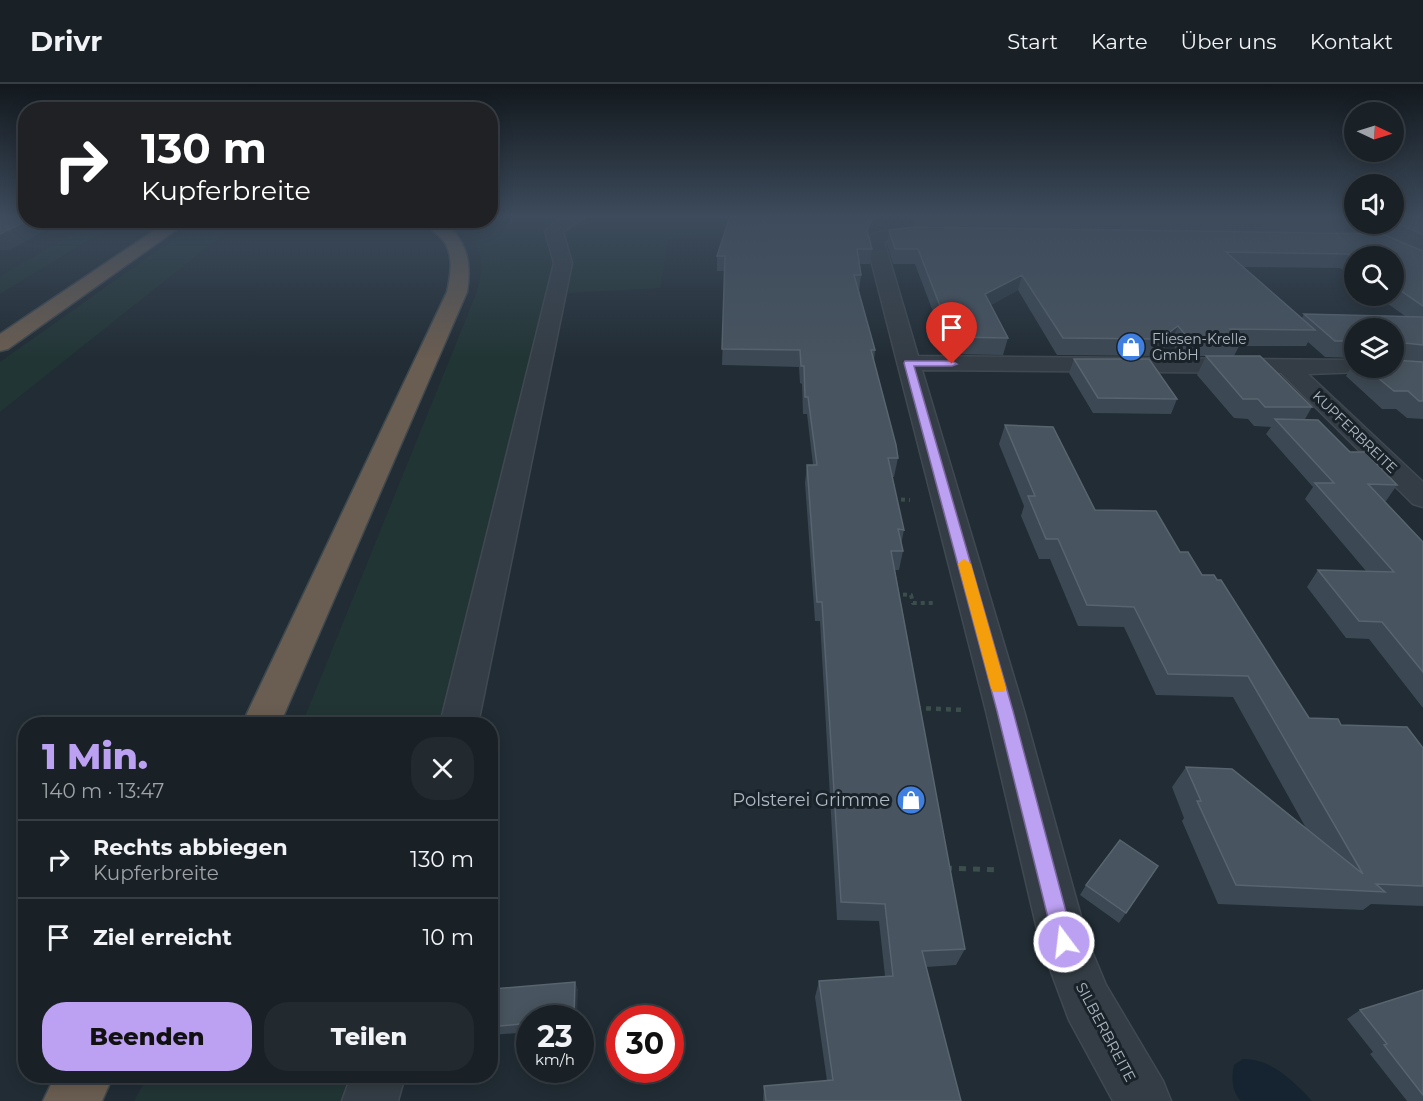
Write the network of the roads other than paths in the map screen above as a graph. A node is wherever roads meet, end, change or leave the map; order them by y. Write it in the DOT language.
graph roads {
  1 [pos="118,263"];
  2 [pos="462,263"];
  3 [pos="563,263"];
  4 [pos="881,263"];
  5 [pos="0,344"];
  6 [pos="909,363"];
  7 [pos="1287,366"];
  8 [pos="1344,367"];
  9 [pos="1423,498"];
  10 [pos="264,717"];
  11 [pos="461,717"];
  12 [pos="82,1083"];
  13 [pos="376,1083"];
  14 [pos="71,1101"];
  15 [pos="370,1101"];
  16 [pos="1143,1101"];
  1 -- 5 [label="highway"];
  2 -- 10 [label="highway"];
  3 -- 11 [label="street"];
  4 -- 6 [label="street, SILBERBREITE"];
  6 -- 7 [label="street, KUPFERBREITE"];
  6 -- 16 [label="street, SILBERBREITE"];
  7 -- 8 [label="street, KUPFERBREITE"];
  7 -- 9 [label="street, KUPFERBREITE"];
  12 -- 14 [label="highway"];
  13 -- 15 [label="street"];
}
